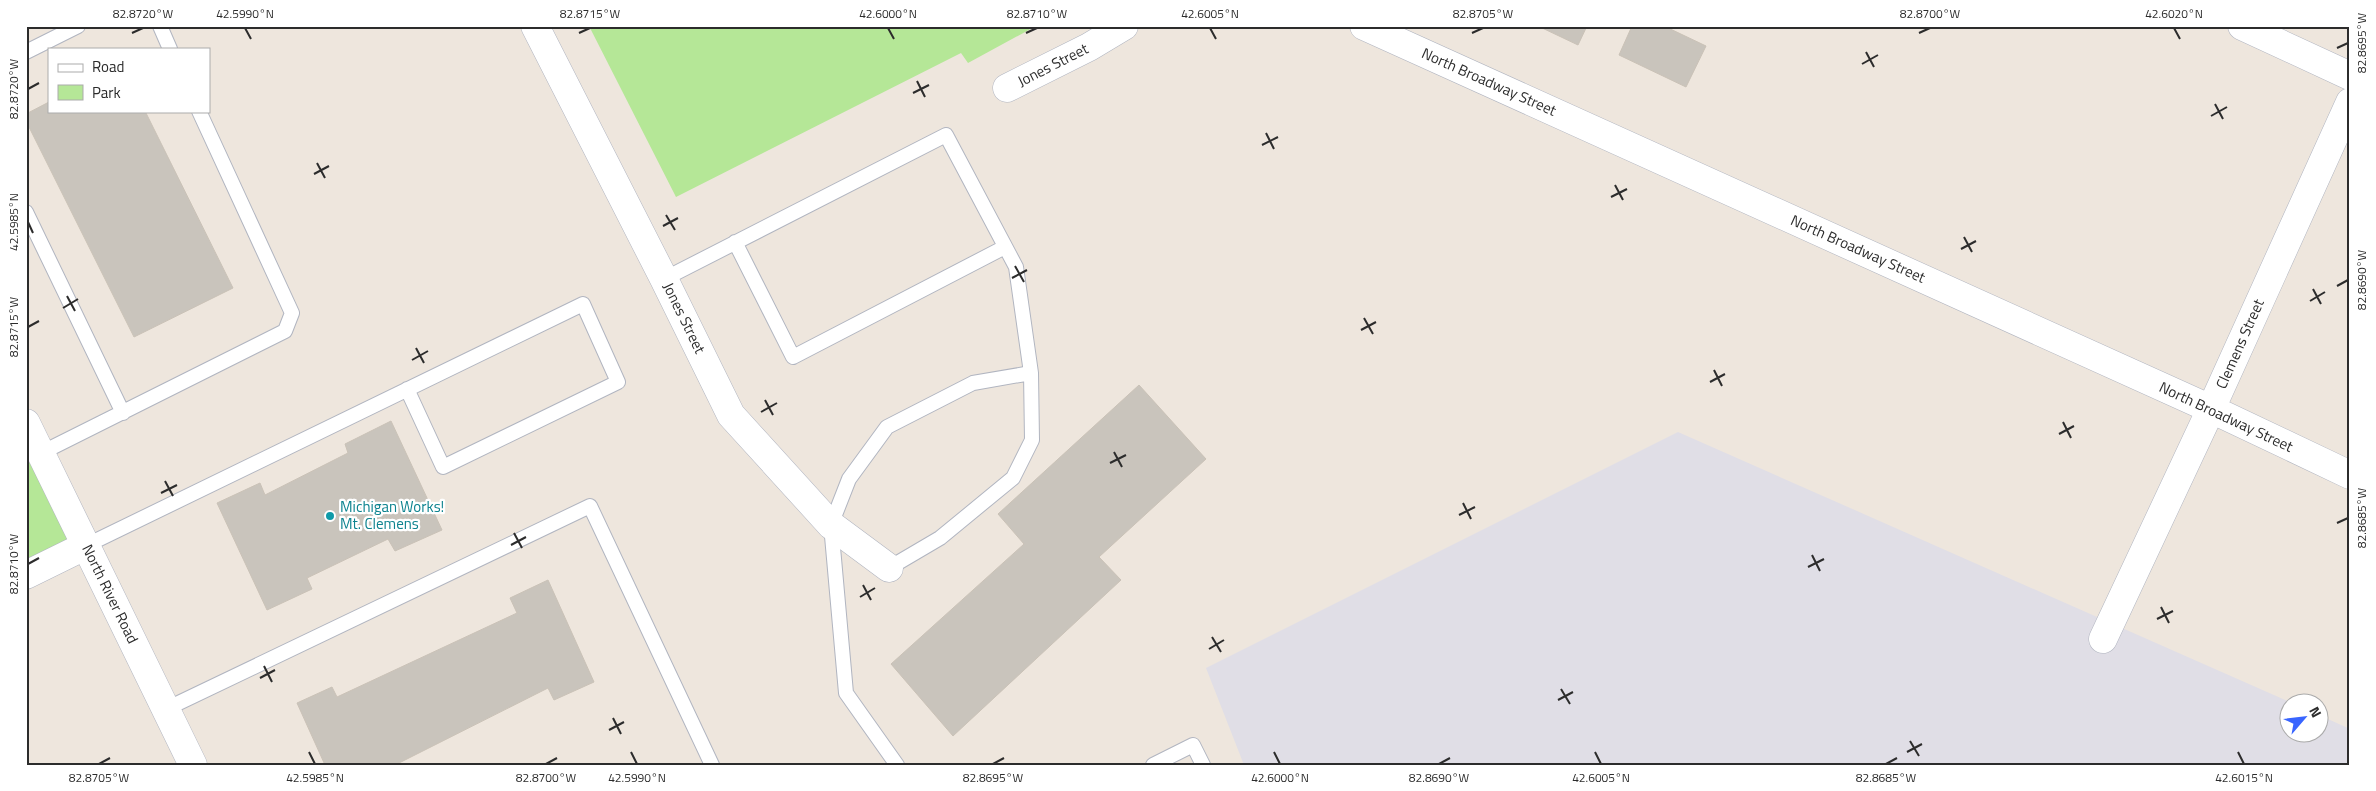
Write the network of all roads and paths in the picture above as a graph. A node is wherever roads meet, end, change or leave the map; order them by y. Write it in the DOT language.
graph roads {
  1 [pos="78,26"];
  2 [pos="160,26"];
  3 [pos="535,26"];
  4 [pos="1124,26"];
  5 [pos="1364,26"];
  6 [pos="2242,26"];
  7 [pos="170,48"];
  8 [pos="26,52"];
  9 [pos="2350,76"];
  10 [pos="1007,88"];
  11 [pos="2350,102"];
  12 [pos="199,112"];
  13 [pos="26,212"];
  14 [pos="735,242"];
  15 [pos="1005,247"];
  16 [pos="664,279"];
  17 [pos="1032,373"];
  18 [pos="408,389"];
  19 [pos="2211,409"];
  20 [pos="123,413"];
  21 [pos="26,423"];
  22 [pos="41,453"];
  23 [pos="2350,474"];
  24 [pos="832,525"];
  25 [pos="86,545"];
  26 [pos="889,568"];
  27 [pos="26,575"];
  28 [pos="2103,639"];
  29 [pos="166,709"];
  30 [pos="193,765"];
  31 [pos="712,765"];
  32 [pos="897,765"];
  33 [pos="1153,765"];
  34 [pos="1203,765"];
  1 -- 8 [label="lane"];
  2 -- 7 [label="lane"];
  3 -- 16 [label="street, Jones Street"];
  4 -- 10 [label="street, Jones Street"];
  5 -- 19 [label="street, North Broadway Street"];
  6 -- 9 [label="street"];
  11 -- 19 [label="street, Clemens Street"];
  12 -- 20 [label="lane"];
  13 -- 20 [label="lane"];
  14 -- 15 [label="lane"];
  14 -- 15 [label="lane"];
  14 -- 16 [label="lane"];
  15 -- 17 [label="lane"];
  16 -- 24 [label="street, Jones Street"];
  17 -- 24 [label="lane"];
  17 -- 26 [label="lane"];
  18 -- 18 [label="lane"];
  18 -- 25 [label="lane"];
  19 -- 23 [label="street, North Broadway Street"];
  19 -- 28 [label="street, Clemens Street"];
  20 -- 22 [label="lane"];
  21 -- 22 [label="street, North River Road"];
  22 -- 25 [label="street, North River Road"];
  24 -- 26 [label="street, Jones Street"];
  24 -- 32 [label="lane"];
  25 -- 27 [label="street"];
  25 -- 29 [label="street, North River Road"];
  29 -- 30 [label="street, North River Road"];
  29 -- 31 [label="lane"];
  33 -- 34 [label="lane"];
}
